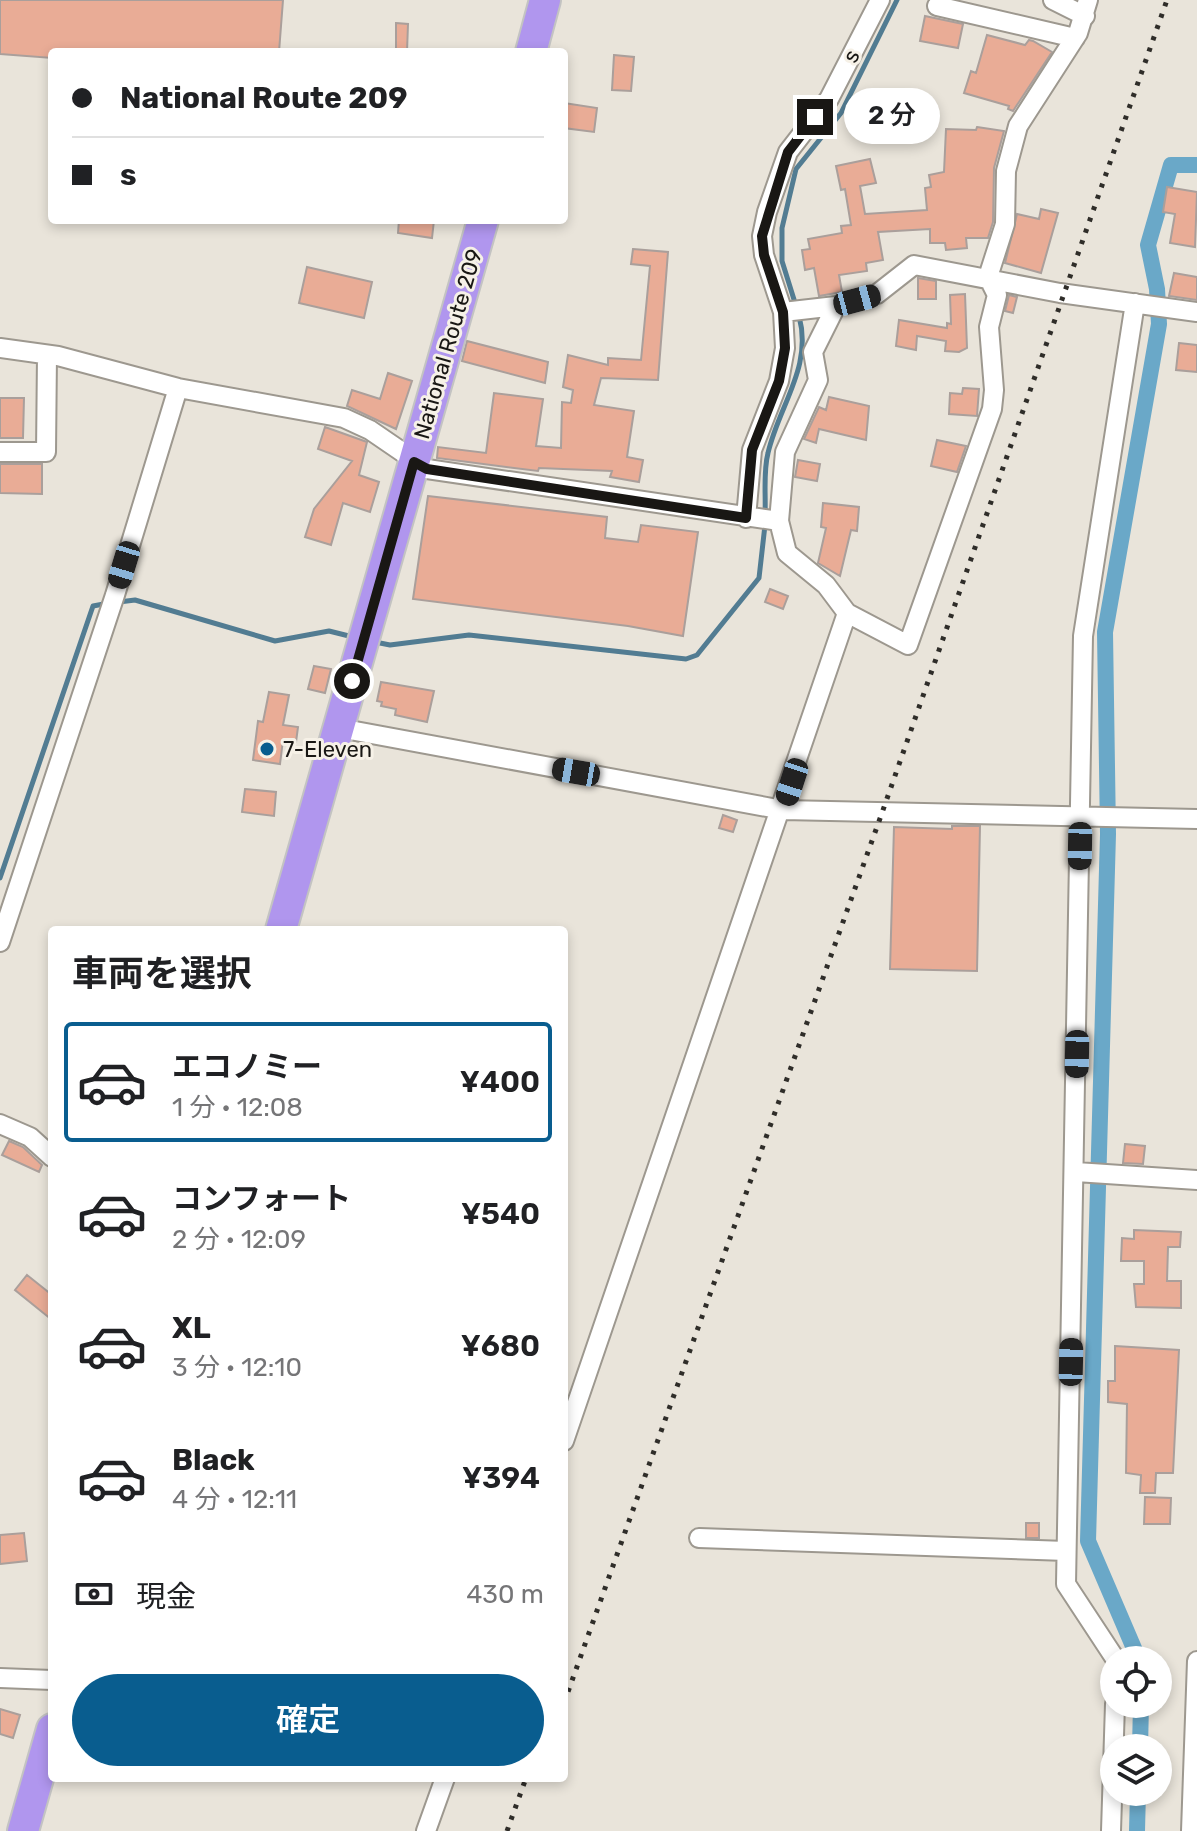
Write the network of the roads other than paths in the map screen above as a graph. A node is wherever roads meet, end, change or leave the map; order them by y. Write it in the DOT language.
graph roads {
  1 [pos="545,0"];
  2 [pos="880,0"];
  3 [pos="1053,0"];
  4 [pos="937,6"];
  5 [pos="1086,8"];
  6 [pos="1075,38"];
  7 [pos="532,48"];
  8 [pos="482,224"];
  9 [pos="988,277"];
  10 [pos="1135,303"];
  11 [pos="836,306"];
  12 [pos="783,312"];
  13 [pos="1197,312"];
  14 [pos="0,348"];
  15 [pos="47,355"];
  16 [pos="178,388"];
  17 [pos="0,452"];
  18 [pos="414,462"];
  19 [pos="763,520"];
  20 [pos="847,613"];
  21 [pos="339,728"];
  22 [pos="783,810"];
  23 [pos="1080,816"];
  24 [pos="1197,819"];
  25 [pos="282,926"];
  26 [pos="1,935"];
  27 [pos="0,1124"];
  28 [pos="48,1153"];
  29 [pos="1076,1172"];
  30 [pos="1197,1180"];
  31 [pos="568,1429"];
  32 [pos="699,1538"];
  33 [pos="1066,1551"];
  34 [pos="1107,1646"];
  35 [pos="1197,1661"];
  36 [pos="0,1678"];
  37 [pos="48,1680"];
  38 [pos="1115,1718"];
  39 [pos="48,1743"];
  40 [pos="444,1782"];
  41 [pos="23,1831"];
  42 [pos="426,1831"];
  43 [pos="1111,1831"];
  44 [pos="1191,1831"];
  1 -- 7 [label="highway"];
  2 -- 12 [label="street, s"];
  3 -- 5 [label="street"];
  4 -- 6 [label="street"];
  5 -- 6 [label="street"];
  6 -- 9 [label="street"];
  8 -- 18 [label="highway, National Route 209"];
  9 -- 10 [label="street"];
  9 -- 11 [label="street"];
  9 -- 20 [label="street"];
  10 -- 13 [label="street"];
  10 -- 23 [label="street"];
  11 -- 12 [label="street"];
  11 -- 19 [label="street"];
  12 -- 19 [label="street, s"];
  14 -- 15 [label="street"];
  15 -- 16 [label="street"];
  15 -- 17 [label="street"];
  16 -- 18 [label="street"];
  16 -- 26 [label="street"];
  18 -- 19 [label="street"];
  18 -- 21 [label="highway, National Route 209"];
  19 -- 20 [label="street"];
  20 -- 22 [label="street"];
  21 -- 22 [label="street"];
  21 -- 25 [label="highway, National Route 209"];
  22 -- 23 [label="street"];
  22 -- 31 [label="street"];
  23 -- 24 [label="street"];
  23 -- 29 [label="street"];
  27 -- 28 [label="street"];
  29 -- 30 [label="street"];
  29 -- 33 [label="street"];
  32 -- 33 [label="street"];
  33 -- 34 [label="street"];
  35 -- 44 [label="street"];
  36 -- 37 [label="street"];
  38 -- 43 [label="street"];
  39 -- 41 [label="highway"];
  40 -- 42 [label="street"];
}
